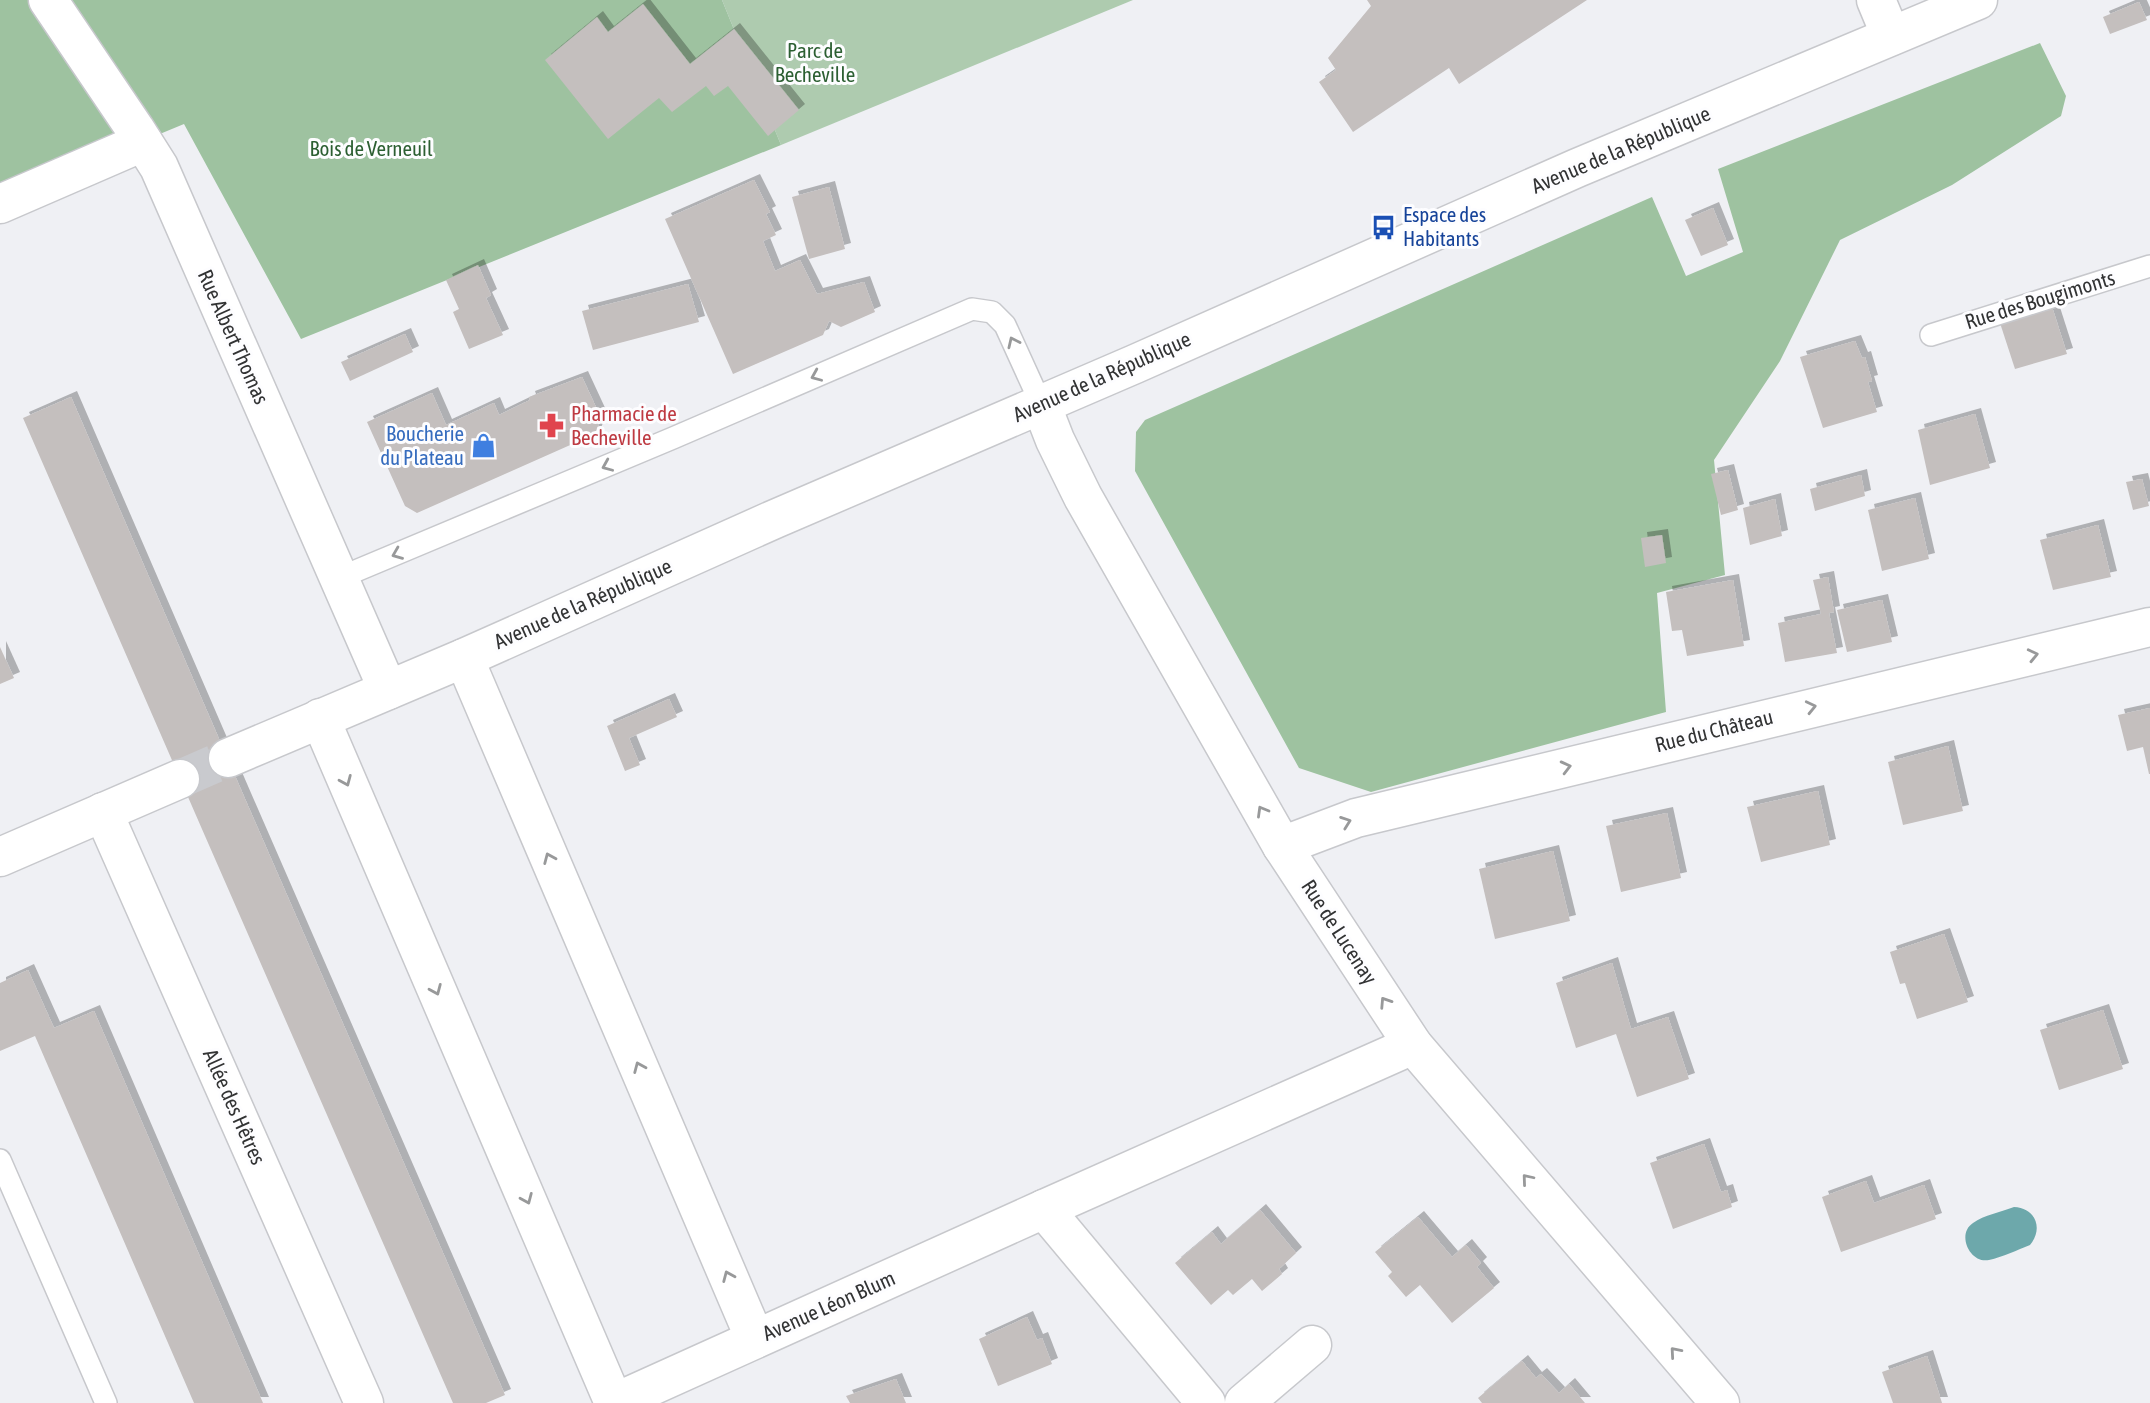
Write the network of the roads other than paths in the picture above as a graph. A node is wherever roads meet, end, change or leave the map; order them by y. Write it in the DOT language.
graph roads {
  1 [pos="48,0"];
  2 [pos="1876,0"];
  3 [pos="1978,0"];
  4 [pos="1891,36"];
  5 [pos="143,142"];
  6 [pos="0,204"];
  7 [pos="2150,266"];
  8 [pos="1931,335"];
  9 [pos="1041,404"];
  10 [pos="339,578"];
  11 [pos="2150,627"];
  12 [pos="464,658"];
  13 [pos="388,690"];
  14 [pos="320,718"];
  15 [pos="228,758"];
  16 [pos="180,779"];
  17 [pos="103,812"];
  18 [pos="1282,846"];
  19 [pos="0,857"];
  20 [pos="1413,1045"];
  21 [pos="0,1160"];
  22 [pos="1044,1209"];
  23 [pos="755,1339"];
  24 [pos="1312,1345"];
  25 [pos="106,1403"];
  26 [pos="364,1403"];
  27 [pos="614,1403"];
  28 [pos="1206,1403"];
  29 [pos="1244,1403"];
  30 [pos="1720,1403"];
  1 -- 5 [label="street, Rue Albert Thomas"];
  2 -- 4 [label="street"];
  3 -- 4 [label="street, Avenue de la République"];
  4 -- 9 [label="street, Avenue de la République"];
  5 -- 6 [label="street"];
  5 -- 10 [label="street, Rue Albert Thomas"];
  7 -- 8 [label="lane, Rue des Bougimonts"];
  9 -- 10 [label="lane, one-way"];
  9 -- 12 [label="street, Avenue de la République"];
  18 -- 9 [label="street, Rue de Lucenay, one-way"];
  10 -- 13 [label="street, Rue Albert Thomas"];
  18 -- 11 [label="street, Rue du Château, one-way"];
  12 -- 13 [label="street, Avenue de la République"];
  23 -- 12 [label="street, one-way"];
  13 -- 14 [label="street, Avenue de la République"];
  14 -- 15 [label="street, Avenue de la République"];
  14 -- 27 [label="street, one-way"];
  16 -- 17 [label="street"];
  17 -- 19 [label="street"];
  17 -- 26 [label="street, Allée des Hêtres"];
  20 -- 18 [label="street, Rue de Lucenay, one-way"];
  20 -- 22 [label="street, Avenue Léon Blum"];
  30 -- 20 [label="street, Rue de Lucenay, one-way"];
  21 -- 25 [label="lane"];
  22 -- 23 [label="street, Avenue Léon Blum"];
  22 -- 28 [label="street"];
  23 -- 27 [label="street, Avenue Léon Blum"];
  24 -- 29 [label="street"];
}
